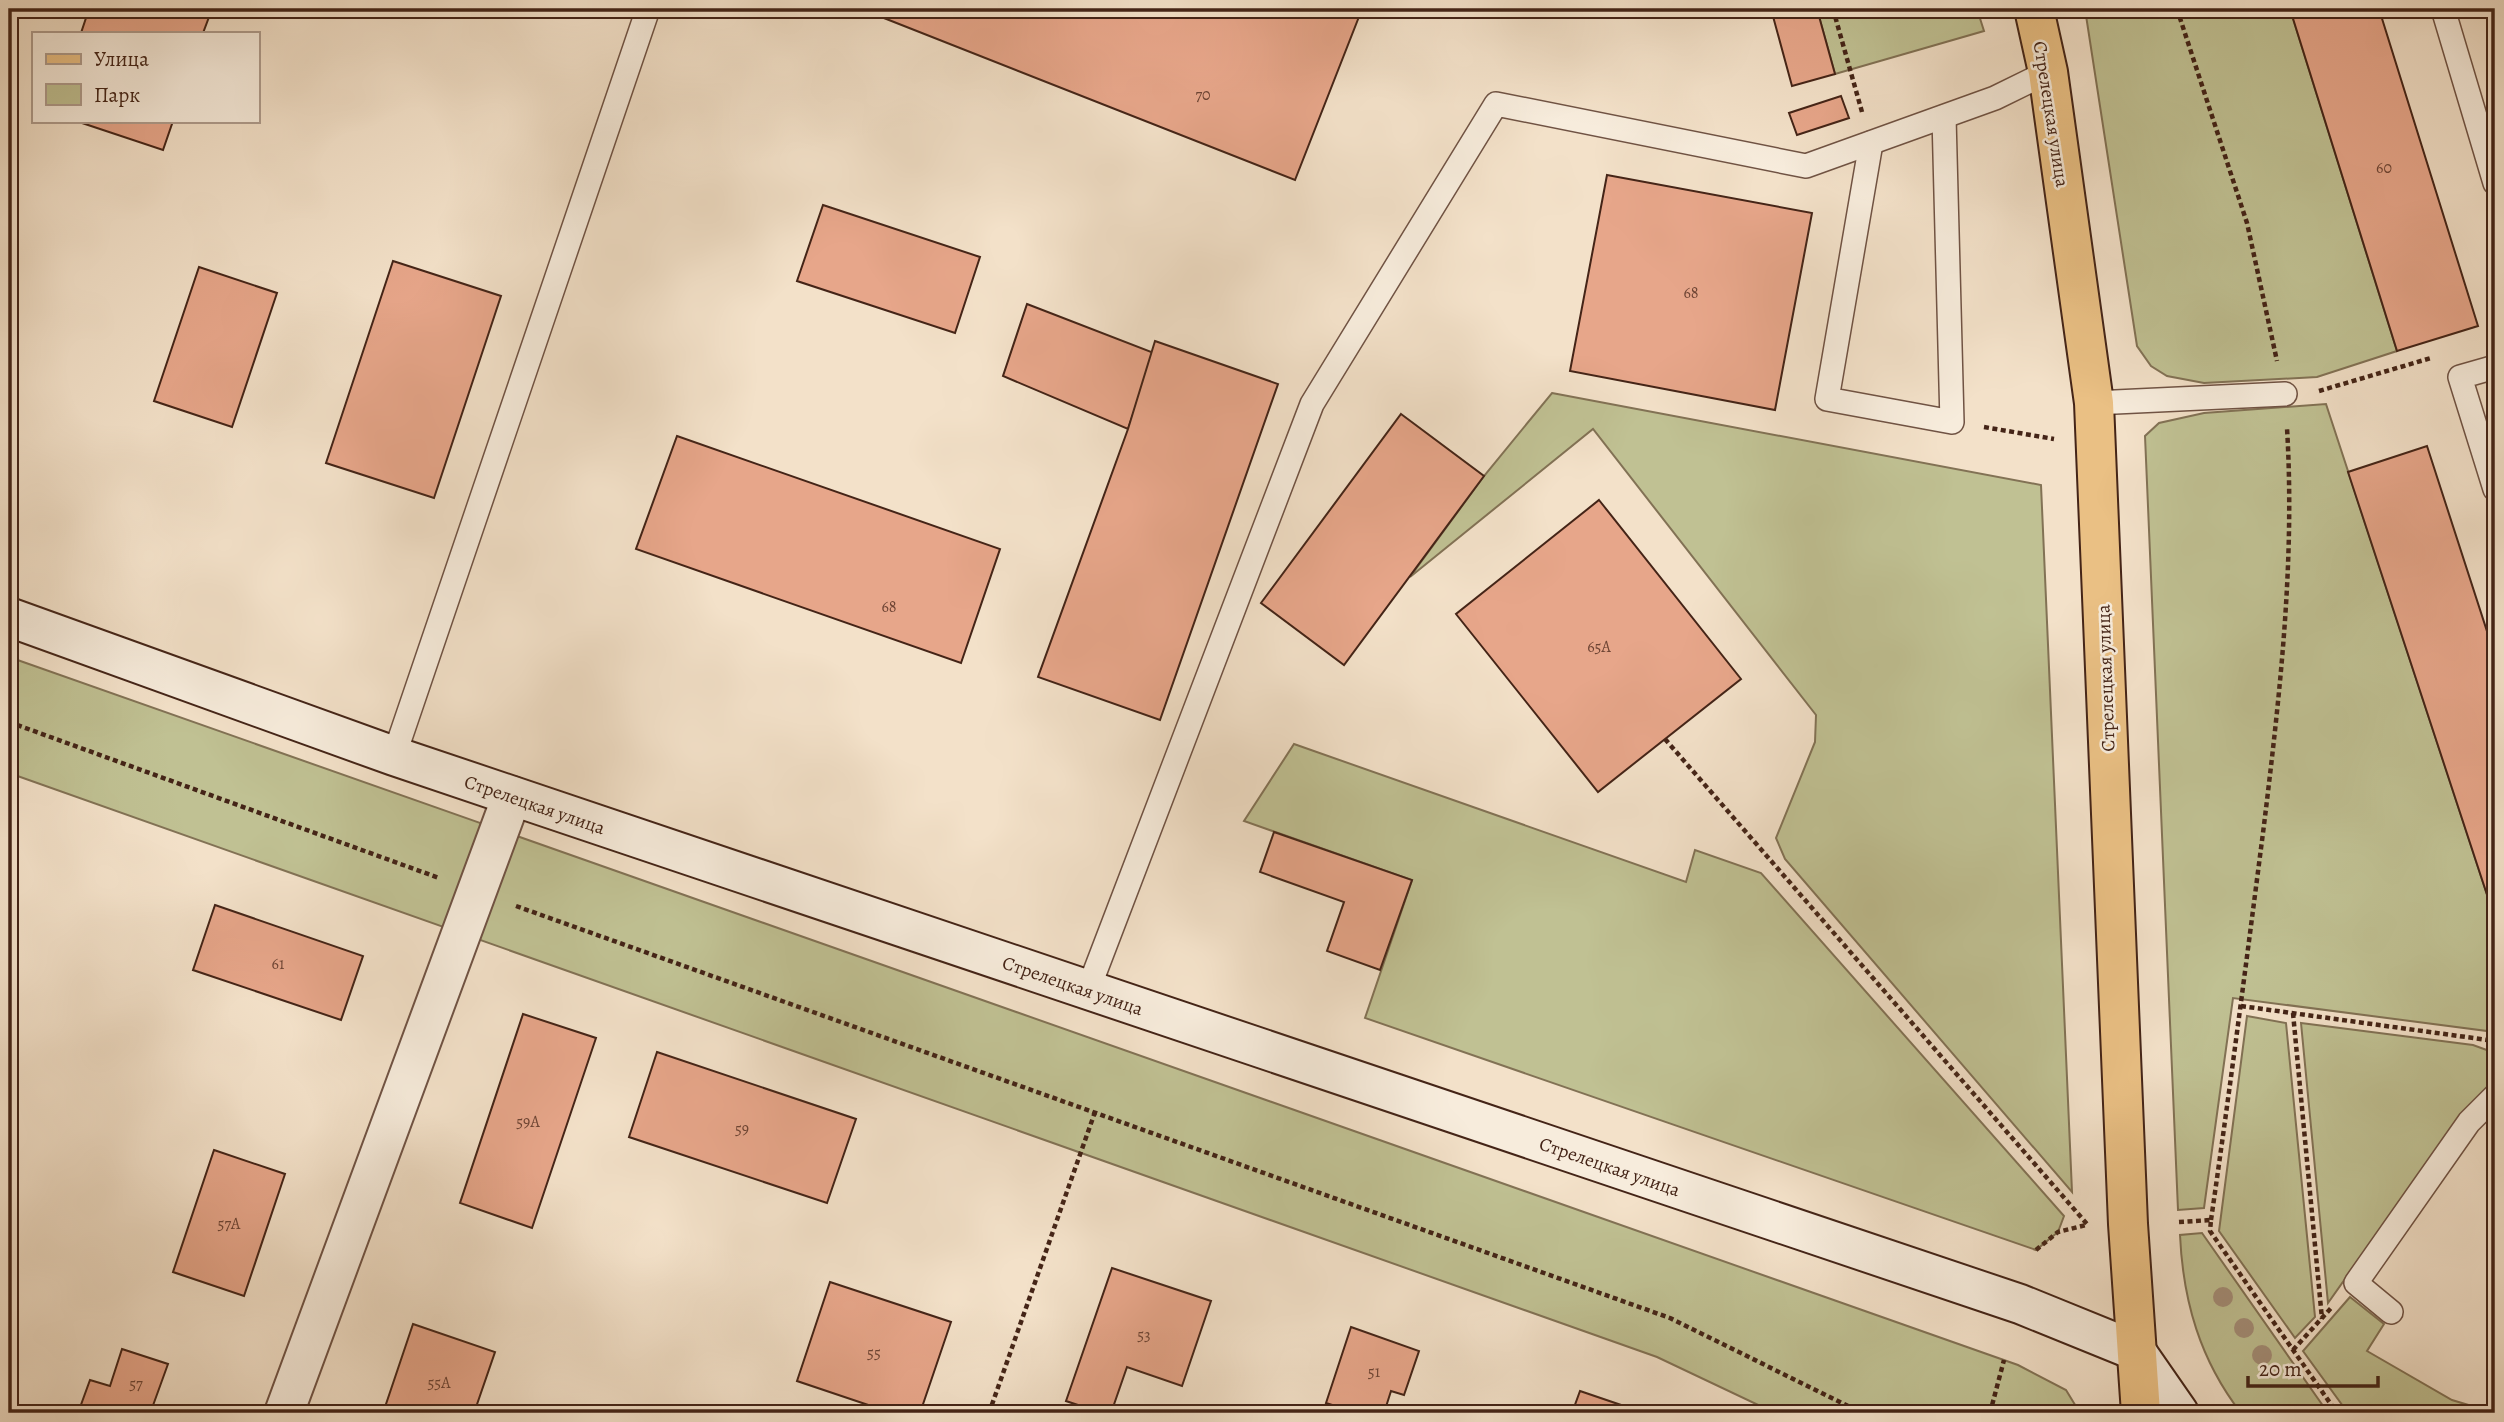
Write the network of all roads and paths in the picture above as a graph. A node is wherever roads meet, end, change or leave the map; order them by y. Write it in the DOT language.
graph roads {
  1 [pos="648,9"];
  2 [pos="1833,9"];
  3 [pos="2034,9"];
  4 [pos="2177,9"];
  5 [pos="2444,9"];
  6 [pos="2048,72"];
  7 [pos="1944,117"];
  8 [pos="2488,135"];
  9 [pos="1871,143"];
  10 [pos="2495,183"];
  11 [pos="2439,355"];
  12 [pos="2495,367"];
  13 [pos="2285,394"];
  14 [pos="2094,403"];
  15 [pos="2495,489"];
  16 [pos="9,617"];
  17 [pos="9,722"];
  18 [pos="1665,739"];
  19 [pos="394,756"];
  20 [pos="512,796"];
  21 [pos="479,892"];
  22 [pos="1088,990"];
  23 [pos="2241,1006"];
  24 [pos="2292,1013"];
  25 [pos="2495,1041"];
  26 [pos="2495,1096"];
  27 [pos="1095,1112"];
  28 [pos="2211,1220"];
  29 [pos="2179,1222"];
  30 [pos="2036,1250"];
  31 [pos="2391,1312"];
  32 [pos="2322,1319"];
  33 [pos="2313,1329"];
  34 [pos="2293,1350"];
  35 [pos="2137,1351"];
  36 [pos="2004,1360"];
  37 [pos="284,1413"];
  38 [pos="989,1413"];
  39 [pos="1863,1413"];
  40 [pos="1990,1413"];
  41 [pos="2141,1413"];
  42 [pos="2179,1413"];
  43 [pos="2337,1413"];
  1 -- 19 [label="lane"];
  2 -- 9 [label="path"];
  3 -- 6 [label="main road, Стрелецкая улица"];
  4 -- 13 [label="path"];
  5 -- 8 [label="lane"];
  6 -- 7 [label="lane"];
  6 -- 14 [label="main road, Стрелецкая улица"];
  7 -- 9 [label="lane"];
  7 -- 9 [label="lane"];
  8 -- 10 [label="lane"];
  9 -- 22 [label="lane"];
  11 -- 13 [label="path"];
  12 -- 15 [label="lane"];
  13 -- 14 [label="lane"];
  13 -- 23 [label="path"];
  14 -- 35 [label="main road, Стрелецкая улица"];
  16 -- 19 [label="main road, Стрелецкая улица"];
  17 -- 21 [label="path"];
  18 -- 30 [label="path"];
  19 -- 20 [label="main road, Стрелецкая улица"];
  20 -- 21 [label="main road"];
  20 -- 22 [label="main road, Стрелецкая улица"];
  21 -- 27 [label="path"];
  21 -- 37 [label="main road"];
  22 -- 35 [label="main road, Стрелецкая улица"];
  23 -- 24 [label="path"];
  23 -- 28 [label="path"];
  24 -- 25 [label="path"];
  24 -- 32 [label="path"];
  26 -- 31 [label="lane"];
  27 -- 38 [label="path"];
  27 -- 39 [label="path"];
  28 -- 29 [label="path"];
  28 -- 34 [label="path"];
  33 -- 34 [label="path"];
  34 -- 43 [label="path"];
  35 -- 41 [label="main road"];
  35 -- 42 [label="main road"];
  36 -- 40 [label="path"];
}
